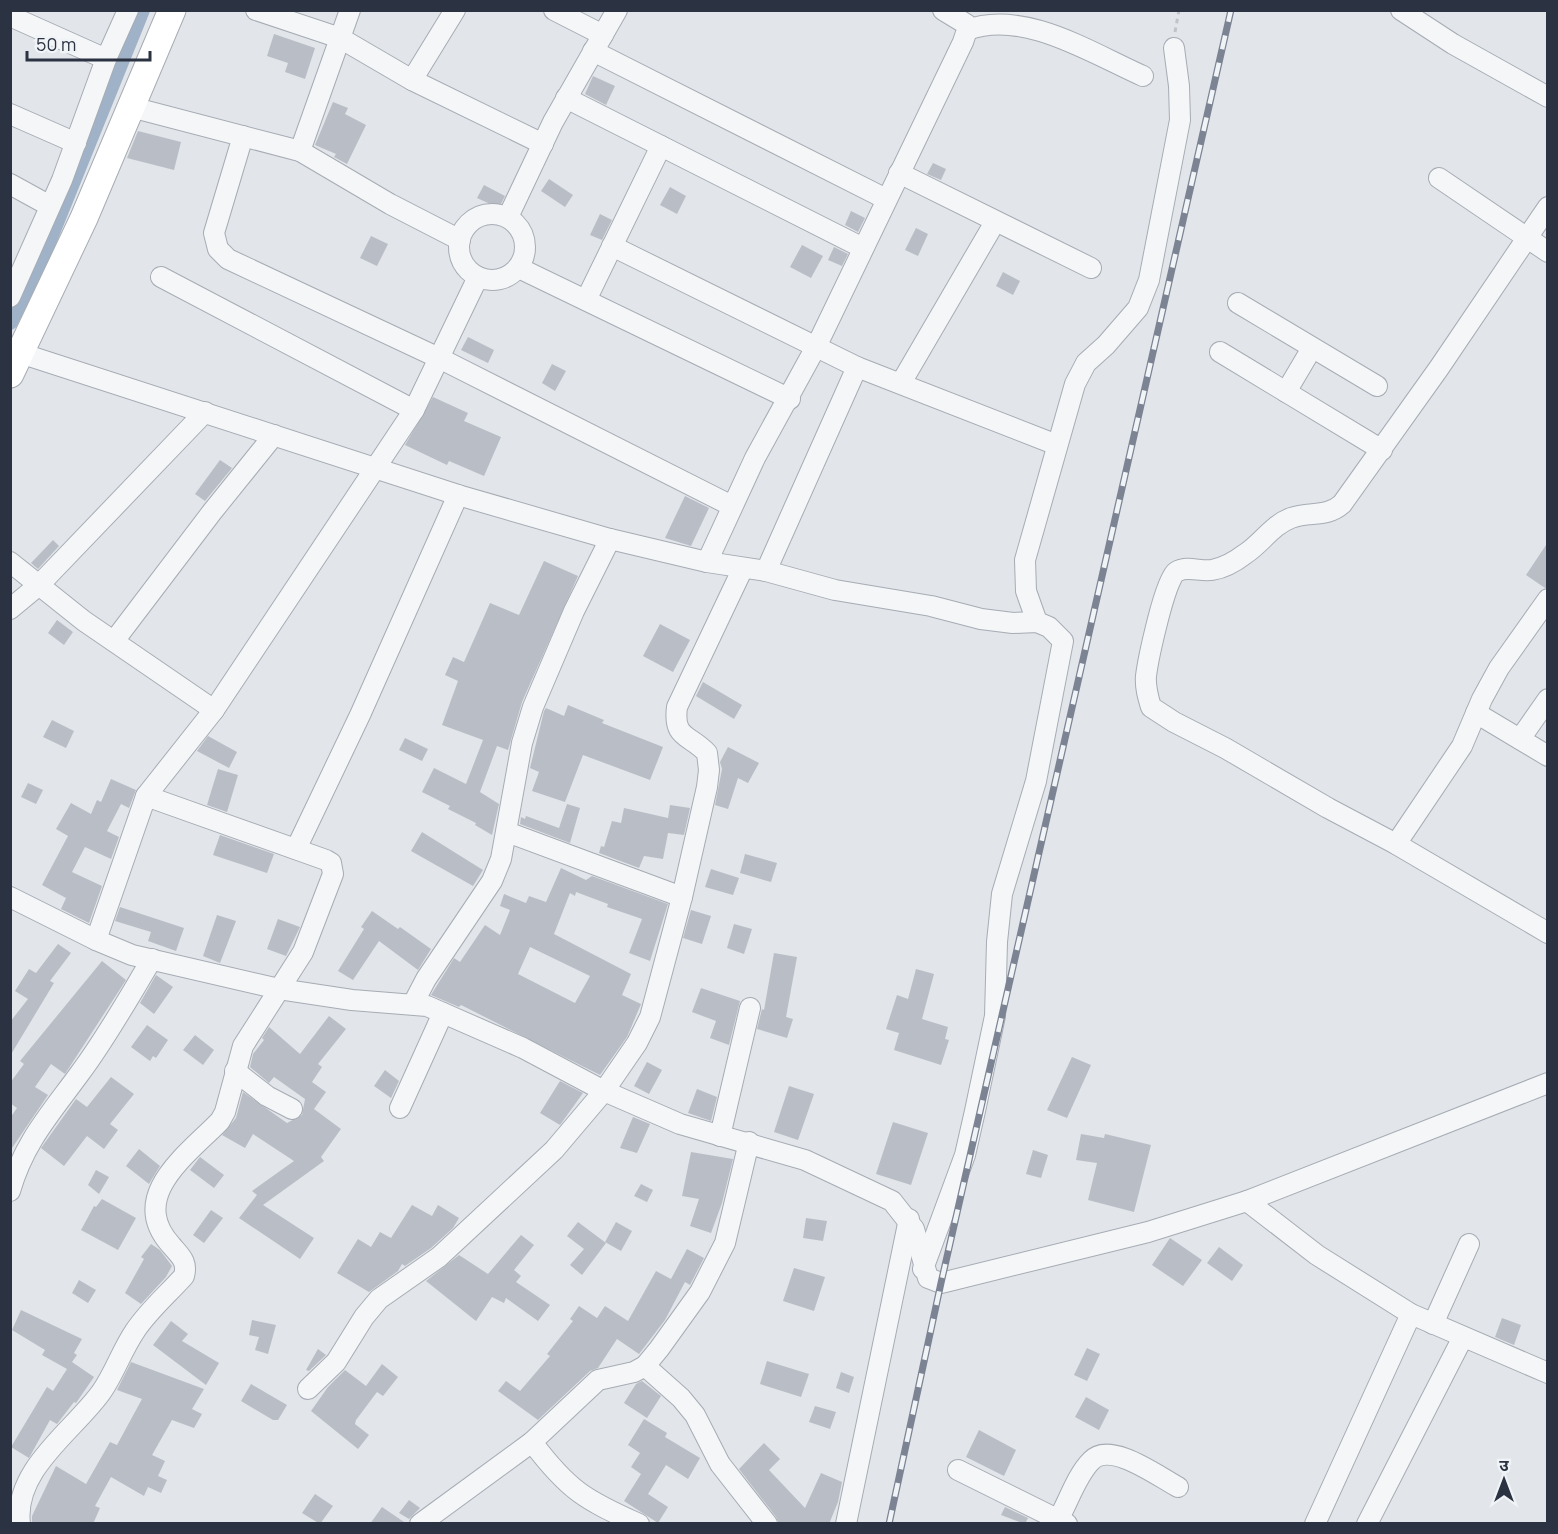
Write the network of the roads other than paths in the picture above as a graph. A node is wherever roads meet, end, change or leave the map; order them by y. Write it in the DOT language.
graph roads {
  1 [pos="128,10"];
  2 [pos="172,10"];
  3 [pos="256,10"];
  4 [pos="350,10"];
  5 [pos="455,10"];
  6 [pos="554,10"];
  7 [pos="617,10"];
  8 [pos="943,10"];
  9 [pos="1401,10"];
  10 [pos="10,16"];
  11 [pos="967,30"];
  12 [pos="340,38"];
  13 [pos="598,43"];
  14 [pos="1174,48"];
  15 [pos="106,59"];
  16 [pos="1143,76"];
  17 [pos="412,80"];
  18 [pos="1548,97"];
  19 [pos="566,98"];
  20 [pos="131,108"];
  21 [pos="10,114"];
  22 [pos="243,136"];
  23 [pos="76,143"];
  24 [pos="543,144"];
  25 [pos="661,146"];
  26 [pos="300,151"];
  27 [pos="69,171"];
  28 [pos="898,173"];
  29 [pos="1439,178"];
  30 [pos="94,183"];
  31 [pos="10,184"];
  32 [pos="886,199"];
  33 [pos="50,206"];
  34 [pos="1548,207"];
  35 [pos="507,218"];
  36 [pos="996,222"];
  37 [pos="1527,238"];
  38 [pos="459,240"];
  39 [pos="612,246"];
  40 [pos="864,248"];
  41 [pos="19,252"];
  42 [pos="1548,252"];
  43 [pos="519,268"];
  44 [pos="1091,268"];
  45 [pos="161,277"];
  46 [pos="478,277"];
  47 [pos="10,297"];
  48 [pos="585,300"];
  49 [pos="1238,303"];
  50 [pos="817,345"];
  51 [pos="1312,348"];
  52 [pos="1220,352"];
  53 [pos="441,358"];
  54 [pos="15,364"];
  55 [pos="857,367"];
  56 [pos="901,382"];
  57 [pos="1377,386"];
  58 [pos="1286,392"];
  59 [pos="790,399"];
  60 [pos="414,410"];
  61 [pos="205,412"];
  62 [pos="274,435"];
  63 [pos="1057,445"];
  64 [pos="1382,450"];
  65 [pos="376,468"];
  66 [pos="458,495"];
  67 [pos="732,506"];
  68 [pos="610,539"];
  69 [pos="10,562"];
  70 [pos="707,562"];
  71 [pos="743,568"];
  72 [pos="766,571"];
  73 [pos="39,585"];
  74 [pos="1548,599"];
  75 [pos="10,609"];
  76 [pos="1037,622"];
  77 [pos="114,641"];
  78 [pos="1548,699"];
  79 [pos="214,710"];
  80 [pos="1476,713"];
  81 [pos="1520,739"];
  82 [pos="1548,756"];
  83 [pos="146,796"];
  84 [pos="507,832"];
  85 [pos="1396,843"];
  86 [pos="296,849"];
  87 [pos="10,897"];
  88 [pos="682,897"];
  89 [pos="1548,933"];
  90 [pos="96,940"];
  91 [pos="153,959"];
  92 [pos="279,990"];
  93 [pos="413,1004"];
  94 [pos="750,1008"];
  95 [pos="443,1013"];
  96 [pos="235,1071"];
  97 [pos="1548,1083"];
  98 [pos="604,1091"];
  99 [pos="400,1108"];
  100 [pos="292,1109"];
  101 [pos="720,1136"];
  102 [pos="749,1142"];
  103 [pos="16,1154"];
  104 [pos="10,1191"];
  105 [pos="1247,1200"];
  106 [pos="909,1219"];
  107 [pos="1469,1244"];
  108 [pos="924,1269"];
  109 [pos="1411,1314"];
  110 [pos="1433,1324"];
  111 [pos="1463,1337"];
  112 [pos="645,1366"];
  113 [pos="1548,1373"];
  114 [pos="308,1389"];
  115 [pos="531,1442"];
  116 [pos="958,1470"];
  117 [pos="1178,1487"];
  118 [pos="16,1512"];
  119 [pos="1063,1521"];
  120 [pos="420,1524"];
  121 [pos="639,1524"];
  122 [pos="767,1524"];
  123 [pos="846,1524"];
  124 [pos="1315,1524"];
  125 [pos="1367,1524"];
  1 -- 15 [label="street"];
  2 -- 20 [label="street"];
  3 -- 12 [label="street"];
  4 -- 12 [label="street"];
  5 -- 17 [label="street"];
  6 -- 13 [label="street"];
  7 -- 13 [label="street"];
  8 -- 11 [label="street"];
  9 -- 18 [label="street"];
  10 -- 15 [label="street"];
  11 -- 16 [label="street"];
  11 -- 28 [label="street"];
  12 -- 17 [label="street"];
  12 -- 26 [label="street"];
  13 -- 19 [label="street"];
  13 -- 32 [label="street"];
  14 -- 63 [label="street"];
  15 -- 23 [label="street"];
  17 -- 24 [label="street"];
  19 -- 24 [label="street"];
  19 -- 25 [label="street"];
  20 -- 22 [label="street"];
  20 -- 30 [label="street"];
  21 -- 23 [label="street"];
  22 -- 26 [label="street"];
  22 -- 53 [label="street"];
  23 -- 27 [label="street"];
  24 -- 35 [label="street"];
  25 -- 39 [label="street"];
  25 -- 40 [label="street"];
  26 -- 38 [label="street"];
  27 -- 30 [label="street"];
  27 -- 33 [label="street"];
  28 -- 32 [label="street"];
  28 -- 36 [label="street"];
  29 -- 37 [label="street"];
  30 -- 54 [label="street"];
  31 -- 33 [label="street"];
  32 -- 40 [label="street"];
  33 -- 41 [label="street"];
  34 -- 37 [label="street"];
  35 -- 38 [label="street"];
  35 -- 43 [label="street"];
  36 -- 44 [label="street"];
  36 -- 56 [label="street"];
  37 -- 42 [label="street"];
  37 -- 64 [label="street"];
  38 -- 46 [label="street"];
  39 -- 48 [label="street"];
  39 -- 50 [label="street"];
  40 -- 50 [label="street"];
  41 -- 47 [label="street"];
  43 -- 46 [label="street"];
  43 -- 48 [label="street"];
  45 -- 60 [label="street"];
  46 -- 53 [label="street"];
  48 -- 59 [label="street"];
  49 -- 51 [label="street"];
  50 -- 55 [label="street"];
  50 -- 59 [label="street"];
  51 -- 57 [label="street"];
  51 -- 58 [label="street"];
  52 -- 58 [label="street"];
  53 -- 60 [label="street"];
  53 -- 67 [label="street"];
  54 -- 61 [label="street"];
  55 -- 56 [label="street"];
  55 -- 72 [label="street"];
  56 -- 63 [label="street"];
  58 -- 64 [label="street"];
  59 -- 67 [label="street"];
  60 -- 65 [label="street"];
  61 -- 62 [label="street"];
  61 -- 73 [label="street"];
  62 -- 65 [label="street"];
  62 -- 77 [label="street"];
  63 -- 76 [label="street"];
  64 -- 85 [label="street"];
  65 -- 66 [label="street"];
  65 -- 79 [label="street"];
  66 -- 68 [label="street"];
  66 -- 86 [label="street"];
  67 -- 70 [label="street"];
  68 -- 70 [label="street"];
  68 -- 84 [label="street"];
  69 -- 73 [label="street"];
  70 -- 71 [label="street"];
  71 -- 72 [label="street"];
  71 -- 88 [label="street"];
  72 -- 76 [label="street"];
  73 -- 75 [label="street"];
  73 -- 77 [label="street"];
  74 -- 80 [label="street"];
  76 -- 108 [label="street"];
  77 -- 79 [label="street"];
  78 -- 81 [label="street"];
  79 -- 83 [label="street"];
  80 -- 81 [label="street"];
  80 -- 85 [label="street"];
  81 -- 82 [label="street"];
  83 -- 86 [label="street"];
  83 -- 90 [label="street"];
  84 -- 88 [label="street"];
  84 -- 93 [label="street"];
  85 -- 89 [label="street"];
  86 -- 92 [label="street"];
  87 -- 90 [label="street"];
  88 -- 98 [label="street"];
  90 -- 91 [label="street"];
  91 -- 92 [label="street"];
  91 -- 103 [label="street"];
  92 -- 93 [label="street"];
  92 -- 96 [label="street"];
  93 -- 95 [label="street"];
  94 -- 101 [label="street"];
  95 -- 98 [label="street"];
  95 -- 99 [label="street"];
  96 -- 100 [label="street"];
  96 -- 118 [label="street"];
  97 -- 105 [label="street"];
  98 -- 101 [label="street"];
  98 -- 114 [label="street"];
  101 -- 102 [label="street"];
  102 -- 106 [label="street"];
  102 -- 112 [label="street"];
  103 -- 104 [label="street"];
  105 -- 108 [label="street"];
  105 -- 109 [label="street"];
  106 -- 108 [label="street"];
  106 -- 123 [label="street"];
  107 -- 110 [label="street"];
  109 -- 110 [label="street"];
  109 -- 124 [label="street"];
  110 -- 111 [label="street"];
  111 -- 113 [label="street"];
  111 -- 125 [label="street"];
  112 -- 115 [label="street"];
  112 -- 122 [label="street"];
  115 -- 120 [label="street"];
  115 -- 121 [label="street"];
  116 -- 119 [label="street"];
  117 -- 119 [label="street"];
}
